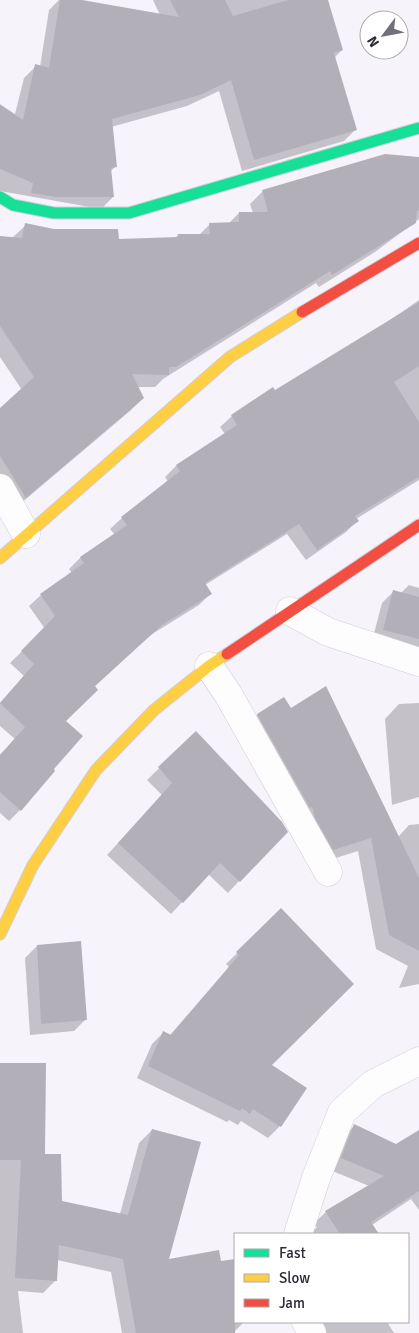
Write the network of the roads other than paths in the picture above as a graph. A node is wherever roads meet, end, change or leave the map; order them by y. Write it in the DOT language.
graph roads {
  1 [pos="419,128"];
  2 [pos="0,196"];
  3 [pos="419,243"];
  4 [pos="0,488"];
  5 [pos="419,525"];
  6 [pos="26,534"];
  7 [pos="0,558"];
  8 [pos="290,611"];
  9 [pos="419,662"];
  10 [pos="209,666"];
  11 [pos="328,872"];
  12 [pos="0,934"];
  13 [pos="419,1061"];
  14 [pos="298,1233"];
  1 -- 2 [label="street"];
  3 -- 6 [label="street"];
  4 -- 6 [label="street"];
  5 -- 8 [label="street"];
  6 -- 7 [label="street"];
  8 -- 9 [label="street"];
  8 -- 10 [label="street"];
  10 -- 11 [label="street"];
  10 -- 12 [label="street"];
  13 -- 14 [label="street"];
}
